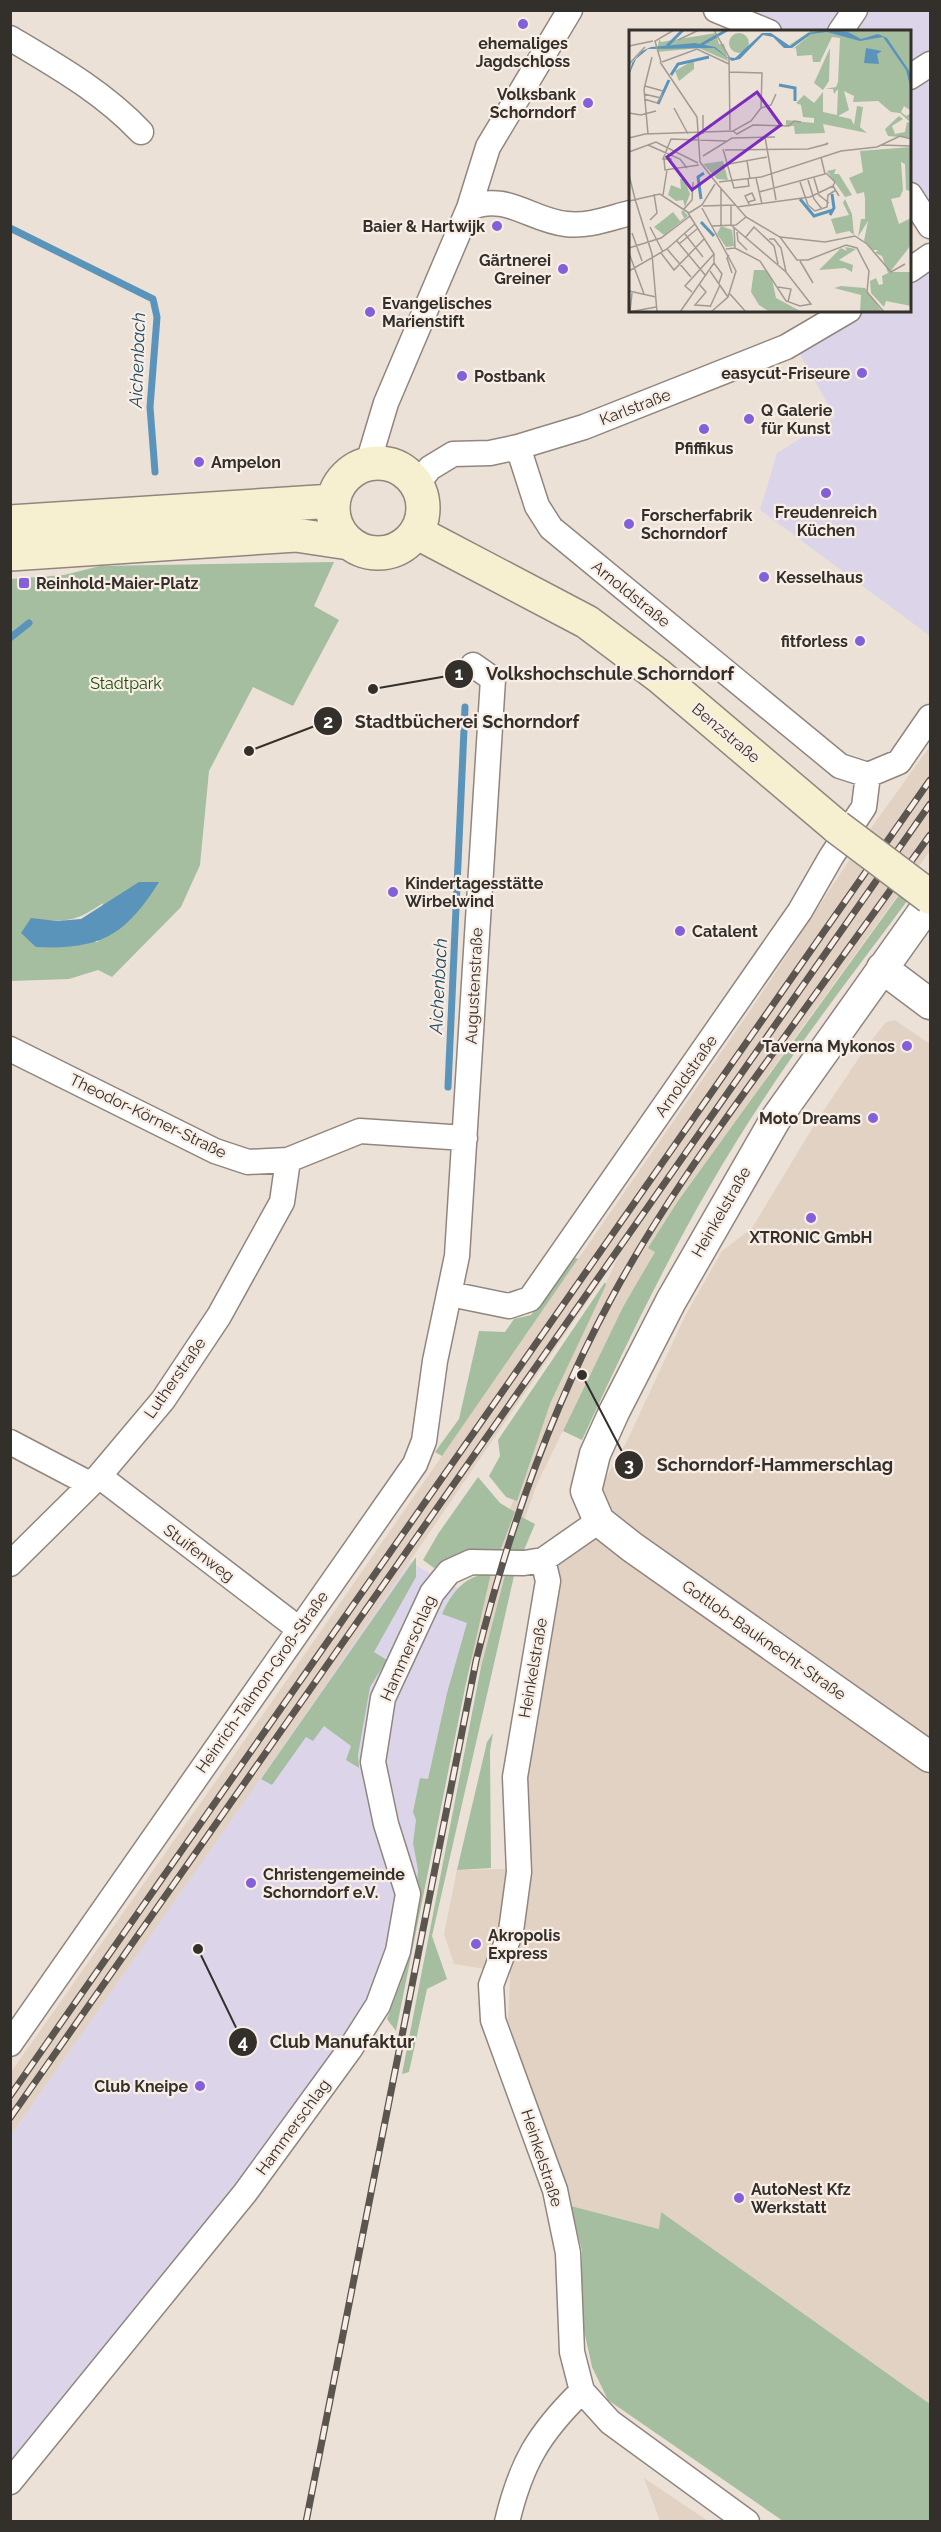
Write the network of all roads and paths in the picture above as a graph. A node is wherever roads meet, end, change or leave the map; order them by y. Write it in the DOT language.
graph roads {
  1 [pos="570,10"];
  2 [pos="716,10"];
  3 [pos="855,10"];
  4 [pos="764,30"];
  5 [pos="841,30"];
  6 [pos="10,38"];
  7 [pos="930,64"];
  8 [pos="911,76"];
  9 [pos="141,132"];
  10 [pos="911,198"];
  11 [pos="469,208"];
  12 [pos="629,213"];
  13 [pos="930,226"];
  14 [pos="930,256"];
  15 [pos="911,269"];
  16 [pos="846,312"];
  17 [pos="518,447"];
  18 [pos="368,464"];
  19 [pos="417,484"];
  20 [pos="333,501"];
  21 [pos="10,522"];
  22 [pos="416,532"];
  23 [pos="349,543"];
  24 [pos="10,554"];
  25 [pos="473,665"];
  26 [pos="930,717"];
  27 [pos="868,774"];
  28 [pos="930,897"];
  29 [pos="930,902"];
  30 [pos="882,968"];
  31 [pos="930,1004"];
  32 [pos="10,1049"];
  33 [pos="465,1138"];
  34 [pos="288,1160"];
  35 [pos="450,1294"];
  36 [pos="10,1442"];
  37 [pos="94,1480"];
  38 [pos="599,1521"];
  39 [pos="543,1560"];
  40 [pos="10,1564"];
  41 [pos="299,1629"];
  42 [pos="930,1757"];
  43 [pos="10,2044"];
  44 [pos="582,2391"];
  45 [pos="10,2482"];
  46 [pos="507,2522"];
  47 [pos="747,2522"];
  1 -- 11 [label="street"];
  2 -- 4 [label="street"];
  3 -- 5 [label="street"];
  6 -- 9 [label="street"];
  7 -- 8 [label="street"];
  10 -- 13 [label="street"];
  11 -- 12 [label="street"];
  11 -- 18 [label="street"];
  14 -- 15 [label="street"];
  16 -- 17 [label="street, Karlstraße"];
  17 -- 19 [label="street, Karlstraße"];
  17 -- 27 [label="street, Arnoldstraße"];
  18 -- 19 [label="main road"];
  18 -- 20 [label="main road"];
  19 -- 22 [label="main road"];
  20 -- 21 [label="main road"];
  20 -- 23 [label="main road"];
  22 -- 23 [label="main road"];
  22 -- 28 [label="main road, Benzstraße, bridge"];
  23 -- 24 [label="main road"];
  25 -- 33 [label="street, Augustenstraße"];
  26 -- 27 [label="street"];
  27 -- 35 [label="street, Arnoldstraße"];
  29 -- 30 [label="street, Heinkelstraße"];
  30 -- 31 [label="street"];
  30 -- 38 [label="street, Heinkelstraße"];
  32 -- 34 [label="street, Theodor-Körner-Straße"];
  33 -- 34 [label="street, Theodor-Körner-Straße"];
  33 -- 35 [label="street, Augustenstraße"];
  34 -- 37 [label="street, Lutherstraße"];
  35 -- 41 [label="street, Heinrich-Talmon-Groß-Straße"];
  36 -- 37 [label="street, Stuifenweg"];
  37 -- 40 [label="street, Lutherstraße"];
  37 -- 41 [label="street, Stuifenweg"];
  38 -- 39 [label="street"];
  38 -- 42 [label="street, Gottlob-Bauknecht-Straße"];
  39 -- 44 [label="street, Heinkelstraße"];
  39 -- 45 [label="street, Hammerschlag"];
  41 -- 43 [label="street, Heinrich-Talmon-Groß-Straße"];
  44 -- 46 [label="street"];
  44 -- 47 [label="street"];
}
